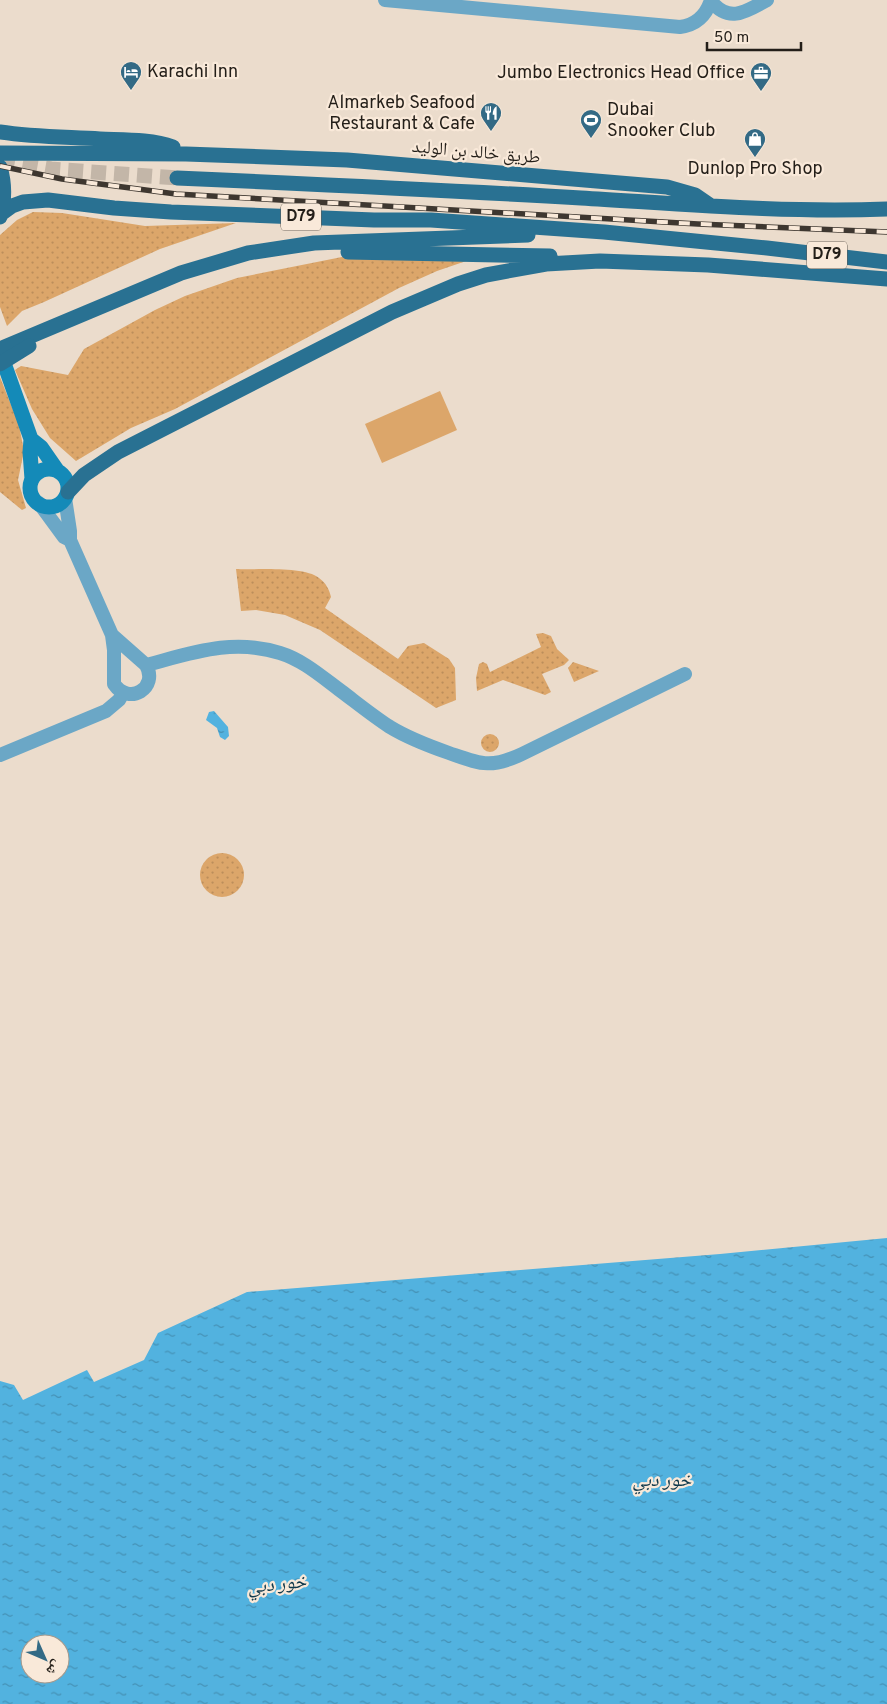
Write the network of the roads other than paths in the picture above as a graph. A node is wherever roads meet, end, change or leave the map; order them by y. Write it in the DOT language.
graph roads {
  1 [pos="385,0"];
  2 [pos="767,0"];
  3 [pos="711,1"];
  4 [pos="0,132"];
  5 [pos="0,153"];
  6 [pos="186,154"];
  7 [pos="0,167"];
  8 [pos="177,178"];
  9 [pos="711,206"];
  10 [pos="887,209"];
  11 [pos="1,216"];
  12 [pos="604,232"];
  13 [pos="314,243"];
  14 [pos="600,261"];
  15 [pos="887,262"];
  16 [pos="887,279"];
  17 [pos="25,342"];
  18 [pos="0,350"];
  19 [pos="0,364"];
  20 [pos="31,439"];
  21 [pos="57,470"];
  22 [pos="32,479"];
  23 [pos="66,495"];
  24 [pos="38,503"];
  25 [pos="70,540"];
  26 [pos="112,635"];
  27 [pos="146,665"];
  28 [pos="685,674"];
  29 [pos="123,693"];
  30 [pos="0,755"];
  1 -- 3 [label="street"];
  2 -- 3 [label="street"];
  4 -- 6 [label="main road, طريق خالد بن الوليد"];
  5 -- 6 [label="main road"];
  6 -- 9 [label="main road, طريق خالد بن الوليد"];
  7 -- 11 [label="main road"];
  8 -- 9 [label="main road"];
  9 -- 10 [label="main road, طريق خالد بن الوليد"];
  11 -- 12 [label="main road, D79"];
  12 -- 13 [label="main road"];
  12 -- 15 [label="main road, D79"];
  13 -- 14 [label="main road"];
  13 -- 17 [label="main road"];
  14 -- 16 [label="main road"];
  14 -- 23 [label="main road"];
  17 -- 18 [label="main road"];
  17 -- 19 [label="main road, bridge"];
  18 -- 20 [label="street"];
  20 -- 21 [label="street"];
  20 -- 22 [label="street"];
  21 -- 22 [label="street"];
  21 -- 23 [label="street"];
  22 -- 24 [label="street"];
  23 -- 24 [label="street"];
  23 -- 25 [label="street"];
  24 -- 25 [label="street"];
  25 -- 26 [label="street"];
  26 -- 27 [label="street"];
  26 -- 29 [label="street"];
  27 -- 28 [label="street"];
  27 -- 29 [label="street"];
  29 -- 30 [label="street"];
}
